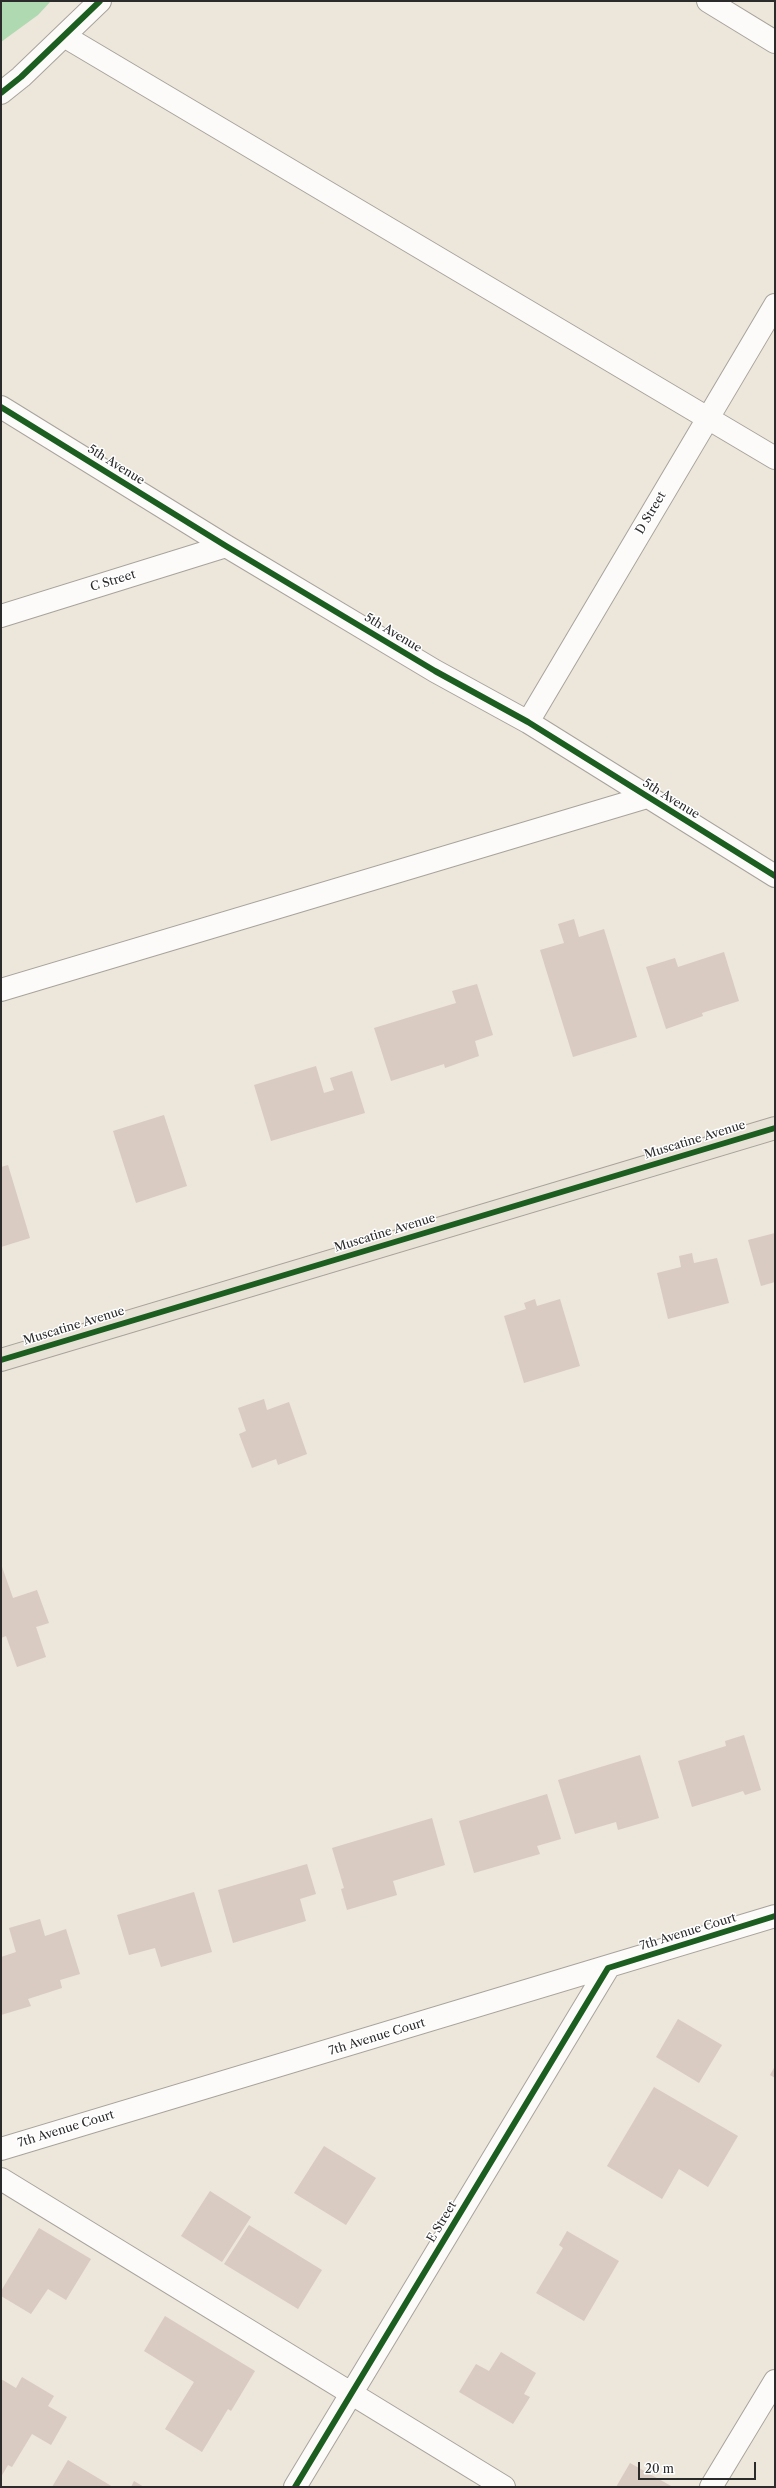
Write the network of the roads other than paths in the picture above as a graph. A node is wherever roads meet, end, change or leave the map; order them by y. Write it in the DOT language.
graph roads {
  1 [pos="100,1"];
  2 [pos="708,1"];
  3 [pos="64,36"];
  4 [pos="775,42"];
  5 [pos="1,93"];
  6 [pos="775,305"];
  7 [pos="1,407"];
  8 [pos="708,418"];
  9 [pos="775,458"];
  10 [pos="226,546"];
  11 [pos="1,616"];
  12 [pos="528,722"];
  13 [pos="647,797"];
  14 [pos="775,876"];
  15 [pos="1,990"];
  16 [pos="775,1128"];
  17 [pos="1,1360"];
  18 [pos="775,1916"];
  19 [pos="608,1968"];
  20 [pos="1,2149"];
  21 [pos="1,2179"];
  22 [pos="775,2381"];
  23 [pos="351,2394"];
  24 [pos="295,2487"];
  25 [pos="504,2487"];
  26 [pos="711,2487"];
  1 -- 3 [label="street"];
  2 -- 4 [label="street"];
  3 -- 5 [label="street"];
  3 -- 8 [label="street"];
  6 -- 8 [label="street, D Street"];
  7 -- 10 [label="street, 5th Avenue"];
  8 -- 9 [label="street"];
  8 -- 12 [label="street, D Street"];
  10 -- 11 [label="street, C Street"];
  10 -- 12 [label="street, 5th Avenue"];
  12 -- 13 [label="street, 5th Avenue"];
  13 -- 14 [label="street, 5th Avenue"];
  13 -- 15 [label="street"];
  16 -- 17 [label="main road, Muscatine Avenue"];
  18 -- 19 [label="street, 7th Avenue Court"];
  19 -- 20 [label="street, 7th Avenue Court"];
  19 -- 23 [label="street, E Street"];
  21 -- 23 [label="street"];
  22 -- 26 [label="street"];
  23 -- 24 [label="street, E Street"];
  23 -- 25 [label="street"];
}
